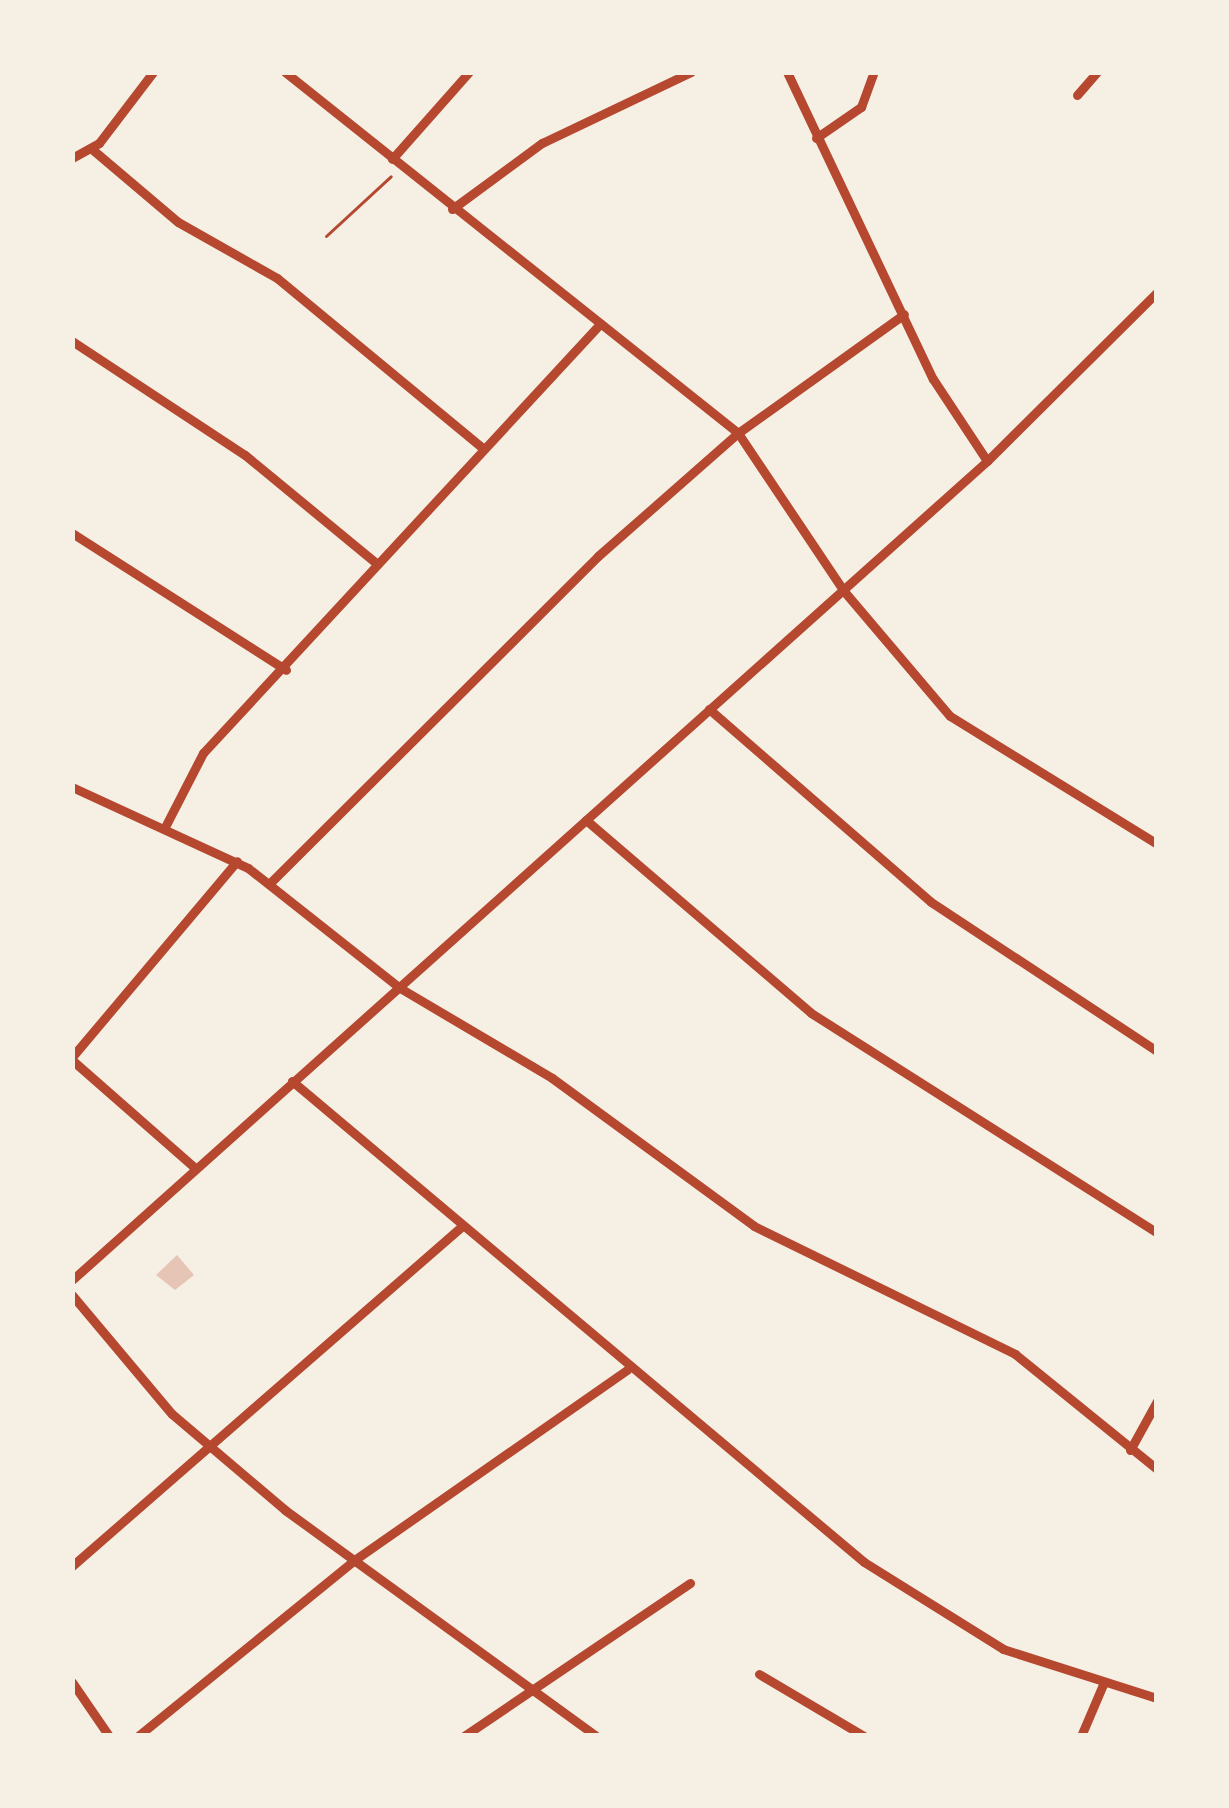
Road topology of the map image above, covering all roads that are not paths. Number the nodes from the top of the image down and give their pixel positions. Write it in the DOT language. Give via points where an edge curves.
graph roads {
  1 [pos="153,72"];
  2 [pos="285,72"];
  3 [pos="469,72"];
  4 [pos="691,72"];
  5 [pos="787,72"];
  6 [pos="874,72"];
  7 [pos="1097,72"];
  8 [pos="1077,95"];
  9 [pos="816,138"];
  10 [pos="93,150"];
  11 [pos="72,158"];
  12 [pos="396,162"];
  13 [pos="452,209"];
  14 [pos="1157,292"];
  15 [pos="904,314"];
  16 [pos="600,324"];
  17 [pos="72,341"];
  18 [pos="738,433"];
  19 [pos="484,449"];
  20 [pos="987,461"];
  21 [pos="72,533"];
  22 [pos="376,564"];
  23 [pos="843,590"];
  24 [pos="286,670"];
  25 [pos="709,709"];
  26 [pos="72,787"];
  27 [pos="586,820"];
  28 [pos="166,825"];
  29 [pos="1157,844"];
  30 [pos="237,861"];
  31 [pos="270,883"];
  32 [pos="400,988"];
  33 [pos="1157,1051"];
  34 [pos="72,1059"];
  35 [pos="292,1081"];
  36 [pos="195,1168"];
  37 [pos="461,1227"];
  38 [pos="1157,1233"];
  39 [pos="72,1280"];
  40 [pos="72,1294"];
  41 [pos="627,1370"];
  42 [pos="1156,1405"];
  43 [pos="211,1448"];
  44 [pos="1130,1450"];
  45 [pos="1157,1468"];
  46 [pos="353,1561"];
  47 [pos="72,1566"];
  48 [pos="690,1583"];
  49 [pos="759,1674"];
  50 [pos="72,1682"];
  51 [pos="1104,1682"];
  52 [pos="534,1694"];
  53 [pos="1157,1698"];
  54 [pos="109,1736"];
  55 [pos="138,1736"];
  56 [pos="464,1736"];
  57 [pos="596,1736"];
  58 [pos="864,1736"];
  59 [pos="1081,1736"];
  1 -- 10 [label="street"];
  2 -- 12 [label="street"];
  3 -- 12 [label="street"];
  4 -- 13 [label="street" via="542,143"];
  5 -- 9 [label="street"];
  6 -- 9 [label="street" via="861,107"];
  7 -- 8 [label="street"];
  9 -- 15 [label="street"];
  10 -- 11 [label="street"];
  10 -- 19 [label="street" via="178,222 277,278"];
  12 -- 13 [label="street"];
  13 -- 16 [label="street"];
  14 -- 20 [label="street"];
  15 -- 18 [label="street"];
  15 -- 20 [label="street"];
  16 -- 18 [label="street"];
  16 -- 19 [label="street"];
  17 -- 22 [label="street" via="244,455"];
  18 -- 23 [label="street"];
  18 -- 31 [label="street" via="330,813"];
  19 -- 22 [label="street"];
  20 -- 23 [label="street"];
  21 -- 24 [label="street"];
  22 -- 24 [label="street"];
  23 -- 25 [label="street"];
  23 -- 29 [label="street" via="980,741"];
  24 -- 28 [label="street" via="191,768"];
  25 -- 27 [label="street"];
  25 -- 33 [label="street" via="931,902"];
  26 -- 28 [label="street"];
  27 -- 32 [label="street"];
  27 -- 38 [label="street" via="811,1013"];
  28 -- 30 [label="street"];
  30 -- 31 [label="street"];
  30 -- 34 [label="street"];
  31 -- 32 [label="street"];
  32 -- 35 [label="street"];
  32 -- 44 [label="street" via="552,1078 754,1226 1015,1354"];
  34 -- 36 [label="street"];
  35 -- 36 [label="street"];
  35 -- 37 [label="street"];
  36 -- 39 [label="street"];
  37 -- 41 [label="street"];
  37 -- 43 [label="street"];
  40 -- 43 [label="street"];
  41 -- 46 [label="street"];
  41 -- 51 [label="street" via="957,1625"];
  42 -- 44 [label="street"];
  43 -- 46 [label="street"];
  43 -- 47 [label="street"];
  44 -- 45 [label="street"];
  46 -- 52 [label="street"];
  46 -- 55 [label="street"];
  48 -- 52 [label="street"];
  49 -- 58 [label="street"];
  50 -- 54 [label="street"];
  51 -- 53 [label="street"];
  51 -- 59 [label="street"];
  52 -- 56 [label="street"];
  52 -- 57 [label="street"];
}
